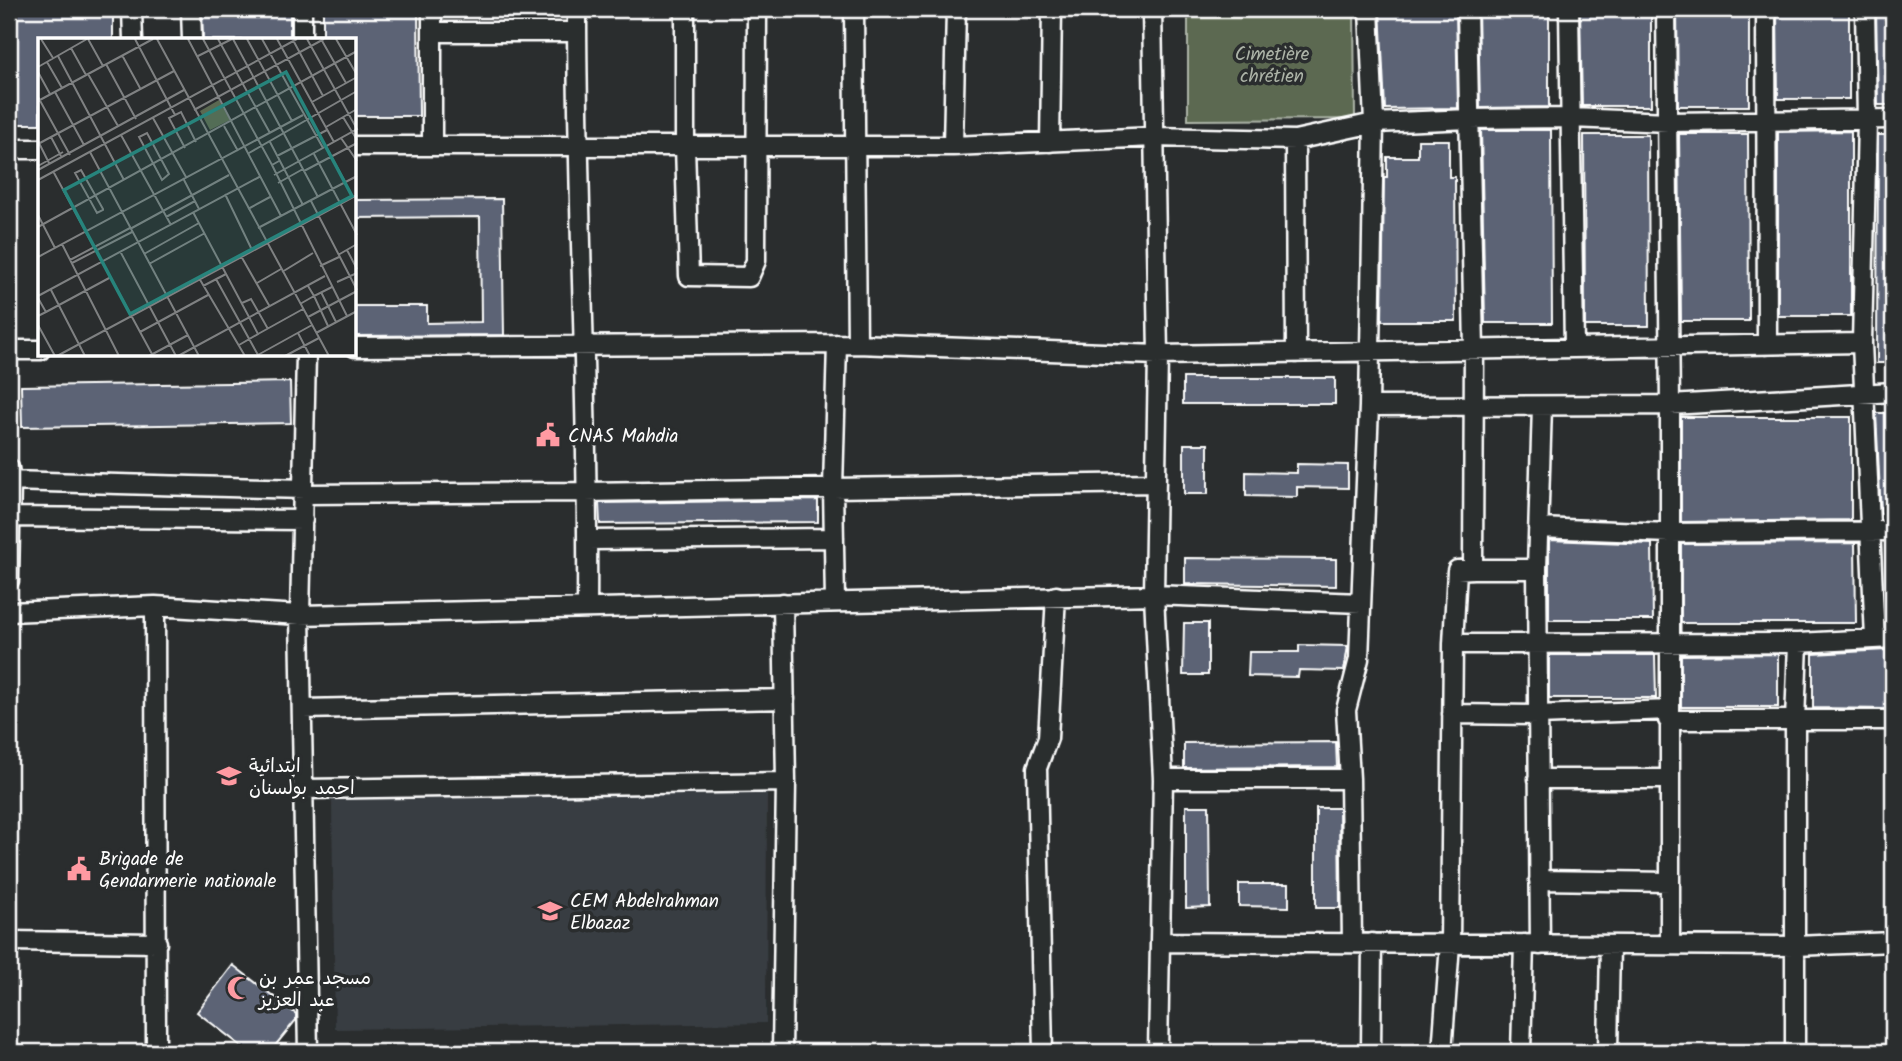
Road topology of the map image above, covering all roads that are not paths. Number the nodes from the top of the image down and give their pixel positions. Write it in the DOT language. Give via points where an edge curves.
graph roads {
  1 [pos="132,9"];
  2 [pos="191,9"];
  3 [pos="302,9"];
  4 [pos="432,9"];
  5 [pos="577,9"];
  6 [pos="685,9"];
  7 [pos="757,9"];
  8 [pos="854,9"];
  9 [pos="956,9"];
  10 [pos="1052,9"];
  11 [pos="1152,9"];
  12 [pos="1369,9"];
  13 [pos="1467,9"];
  14 [pos="1569,9"];
  15 [pos="1666,9"];
  16 [pos="1766,9"];
  17 [pos="1865,9"];
  18 [pos="577,32"];
  19 [pos="432,33"];
  20 [pos="133,38"];
  21 [pos="192,38"];
  22 [pos="302,38"];
  23 [pos="1571,118"];
  24 [pos="1470,119"];
  25 [pos="1893,119"];
  26 [pos="1867,120"];
  27 [pos="1767,121"];
  28 [pos="1668,122"];
  29 [pos="1374,123"];
  30 [pos="1154,137"];
  31 [pos="1295,140"];
  32 [pos="1051,142"];
  33 [pos="357,146"];
  34 [pos="432,146"];
  35 [pos="577,146"];
  36 [pos="685,146"];
  37 [pos="757,146"];
  38 [pos="856,146"];
  39 [pos="953,146"];
  40 [pos="9,149"];
  41 [pos="38,149"];
  42 [pos="1861,343"];
  43 [pos="837,344"];
  44 [pos="858,344"];
  45 [pos="1767,345"];
  46 [pos="583,346"];
  47 [pos="357,347"];
  48 [pos="1669,347"];
  49 [pos="1574,348"];
  50 [pos="38,350"];
  51 [pos="1474,350"];
  52 [pos="9,351"];
  53 [pos="1369,352"];
  54 [pos="1296,353"];
  55 [pos="1158,355"];
  56 [pos="306,357"];
  57 [pos="1893,392"];
  58 [pos="1865,394"];
  59 [pos="1670,405"];
  60 [pos="1369,406"];
  61 [pos="1473,406"];
  62 [pos="1542,406"];
  63 [pos="10,477"];
  64 [pos="1156,483"];
  65 [pos="833,487"];
  66 [pos="304,491"];
  67 [pos="586,492"];
  68 [pos="10,517"];
  69 [pos="303,520"];
  70 [pos="1538,528"];
  71 [pos="1893,530"];
  72 [pos="1870,531"];
  73 [pos="1670,533"];
  74 [pos="834,538"];
  75 [pos="588,540"];
  76 [pos="1473,569"];
  77 [pos="1536,569"];
  78 [pos="9,580"];
  79 [pos="1154,595"];
  80 [pos="1056,596"];
  81 [pos="835,602"];
  82 [pos="783,603"];
  83 [pos="1361,603"];
  84 [pos="155,606"];
  85 [pos="587,608"];
  86 [pos="9,611"];
  87 [pos="300,615"];
  88 [pos="1884,639"];
  89 [pos="1670,642"];
  90 [pos="1537,643"];
  91 [pos="1798,643"];
  92 [pos="1453,644"];
  93 [pos="785,699"];
  94 [pos="303,709"];
  95 [pos="1452,714"];
  96 [pos="1538,715"];
  97 [pos="1669,715"];
  98 [pos="1893,720"];
  99 [pos="1795,721"];
  100 [pos="1163,779"];
  101 [pos="1350,779"];
  102 [pos="1538,779"];
  103 [pos="1670,779"];
  104 [pos="786,782"];
  105 [pos="304,789"];
  106 [pos="1539,880"];
  107 [pos="1670,882"];
  108 [pos="9,942"];
  109 [pos="1160,942"];
  110 [pos="1893,942"];
  111 [pos="157,943"];
  112 [pos="1352,943"];
  113 [pos="1372,943"];
  114 [pos="1450,944"];
  115 [pos="1532,944"];
  116 [pos="1610,945"];
  117 [pos="1670,945"];
  118 [pos="1795,946"];
  119 [pos="156,1052"];
  120 [pos="308,1052"];
  121 [pos="782,1052"];
  122 [pos="1043,1052"];
  123 [pos="1158,1052"];
  124 [pos="1371,1052"];
  125 [pos="1442,1052"];
  126 [pos="1521,1052"];
  127 [pos="1608,1052"];
  128 [pos="1795,1052"];
  1 -- 20 [label="street"];
  2 -- 21 [label="street"];
  3 -- 22 [label="street"];
  4 -- 19 [label="street"];
  5 -- 18 [label="street"];
  6 -- 36 [label="street"];
  7 -- 37 [label="street"];
  8 -- 38 [label="street"];
  9 -- 39 [label="street"];
  10 -- 32 [label="street"];
  11 -- 30 [label="street"];
  12 -- 29 [label="street"];
  13 -- 24 [label="street"];
  14 -- 23 [label="street"];
  15 -- 28 [label="street"];
  16 -- 27 [label="street"];
  17 -- 26 [label="street"];
  18 -- 19 [label="street"];
  18 -- 35 [label="street"];
  19 -- 34 [label="street"];
  23 -- 24 [label="street"];
  23 -- 28 [label="street"];
  23 -- 49 [label="street"];
  24 -- 29 [label="street"];
  24 -- 51 [label="street"];
  25 -- 26 [label="street"];
  26 -- 27 [label="street"];
  26 -- 42 [label="street"];
  27 -- 28 [label="street"];
  27 -- 45 [label="street"];
  28 -- 48 [label="street"];
  29 -- 31 [label="street"];
  29 -- 53 [label="street"];
  30 -- 31 [label="street"];
  30 -- 32 [label="street"];
  30 -- 55 [label="street"];
  31 -- 54 [label="street"];
  32 -- 39 [label="street"];
  33 -- 34 [label="street"];
  34 -- 35 [label="street"];
  35 -- 36 [label="street"];
  35 -- 46 [label="street"];
  36 -- 37 [label="street"];
  36 -- 37 [label="street" via="689,276 749,276 756,261"];
  37 -- 38 [label="street"];
  38 -- 39 [label="street"];
  38 -- 44 [label="street"];
  40 -- 41 [label="street"];
  42 -- 45 [label="street"];
  42 -- 58 [label="street"];
  43 -- 44 [label="street"];
  43 -- 46 [label="street"];
  43 -- 65 [label="street"];
  44 -- 55 [label="street"];
  45 -- 48 [label="street"];
  46 -- 47 [label="street"];
  46 -- 67 [label="street"];
  48 -- 49 [label="street"];
  48 -- 59 [label="street"];
  49 -- 51 [label="street"];
  50 -- 52 [label="street"];
  51 -- 53 [label="street"];
  51 -- 61 [label="street"];
  53 -- 54 [label="street"];
  53 -- 60 [label="street"];
  54 -- 55 [label="street"];
  55 -- 64 [label="street"];
  56 -- 66 [label="street"];
  57 -- 58 [label="street"];
  58 -- 59 [label="street"];
  58 -- 72 [label="street"];
  59 -- 62 [label="street"];
  59 -- 73 [label="street"];
  60 -- 61 [label="street"];
  60 -- 83 [label="street"];
  61 -- 62 [label="street"];
  61 -- 76 [label="street"];
  62 -- 70 [label="street"];
  63 -- 66 [label="street"];
  63 -- 68 [label="street"];
  64 -- 65 [label="street"];
  64 -- 79 [label="street"];
  65 -- 67 [label="street"];
  65 -- 74 [label="street"];
  66 -- 67 [label="street"];
  66 -- 69 [label="street"];
  67 -- 75 [label="street"];
  68 -- 69 [label="street"];
  68 -- 78 [label="street"];
  69 -- 87 [label="street"];
  70 -- 73 [label="street"];
  70 -- 77 [label="street"];
  71 -- 72 [label="street"];
  72 -- 73 [label="street"];
  72 -- 88 [label="street"];
  73 -- 89 [label="street"];
  74 -- 75 [label="street"];
  74 -- 81 [label="street"];
  75 -- 85 [label="street"];
  76 -- 77 [label="street"];
  76 -- 92 [label="street" via="1457,570"];
  77 -- 90 [label="street"];
  79 -- 80 [label="street"];
  79 -- 83 [label="street"];
  79 -- 100 [label="street"];
  80 -- 81 [label="street"];
  80 -- 122 [label="street" via="1048,738 1037,768"];
  81 -- 82 [label="street"];
  82 -- 85 [label="street"];
  82 -- 93 [label="street"];
  83 -- 101 [label="street" via="1359,659 1346,710"];
  84 -- 86 [label="street"];
  84 -- 87 [label="street"];
  84 -- 111 [label="street"];
  85 -- 87 [label="street"];
  87 -- 94 [label="street"];
  88 -- 91 [label="street"];
  89 -- 90 [label="street"];
  89 -- 91 [label="street"];
  89 -- 97 [label="street"];
  90 -- 92 [label="street"];
  90 -- 96 [label="street"];
  91 -- 99 [label="street"];
  92 -- 95 [label="street"];
  93 -- 94 [label="street"];
  93 -- 104 [label="street"];
  94 -- 105 [label="street"];
  95 -- 96 [label="street"];
  95 -- 114 [label="street"];
  96 -- 97 [label="street"];
  96 -- 102 [label="street"];
  97 -- 99 [label="street"];
  97 -- 103 [label="street"];
  98 -- 99 [label="street"];
  99 -- 118 [label="street"];
  100 -- 101 [label="street"];
  100 -- 109 [label="street"];
  101 -- 112 [label="street"];
  102 -- 103 [label="street"];
  102 -- 106 [label="street"];
  103 -- 107 [label="street"];
  104 -- 105 [label="street"];
  104 -- 121 [label="street"];
  105 -- 120 [label="street"];
  106 -- 107 [label="street"];
  106 -- 115 [label="street"];
  107 -- 117 [label="street"];
  108 -- 111 [label="street"];
  109 -- 112 [label="street"];
  109 -- 123 [label="street"];
  110 -- 118 [label="street"];
  111 -- 119 [label="street"];
  112 -- 113 [label="street"];
  113 -- 114 [label="street"];
  113 -- 124 [label="street"];
  114 -- 115 [label="street"];
  114 -- 125 [label="street"];
  115 -- 116 [label="street"];
  115 -- 126 [label="street"];
  116 -- 117 [label="street"];
  116 -- 127 [label="street"];
  117 -- 118 [label="street"];
  118 -- 128 [label="street"];
}
